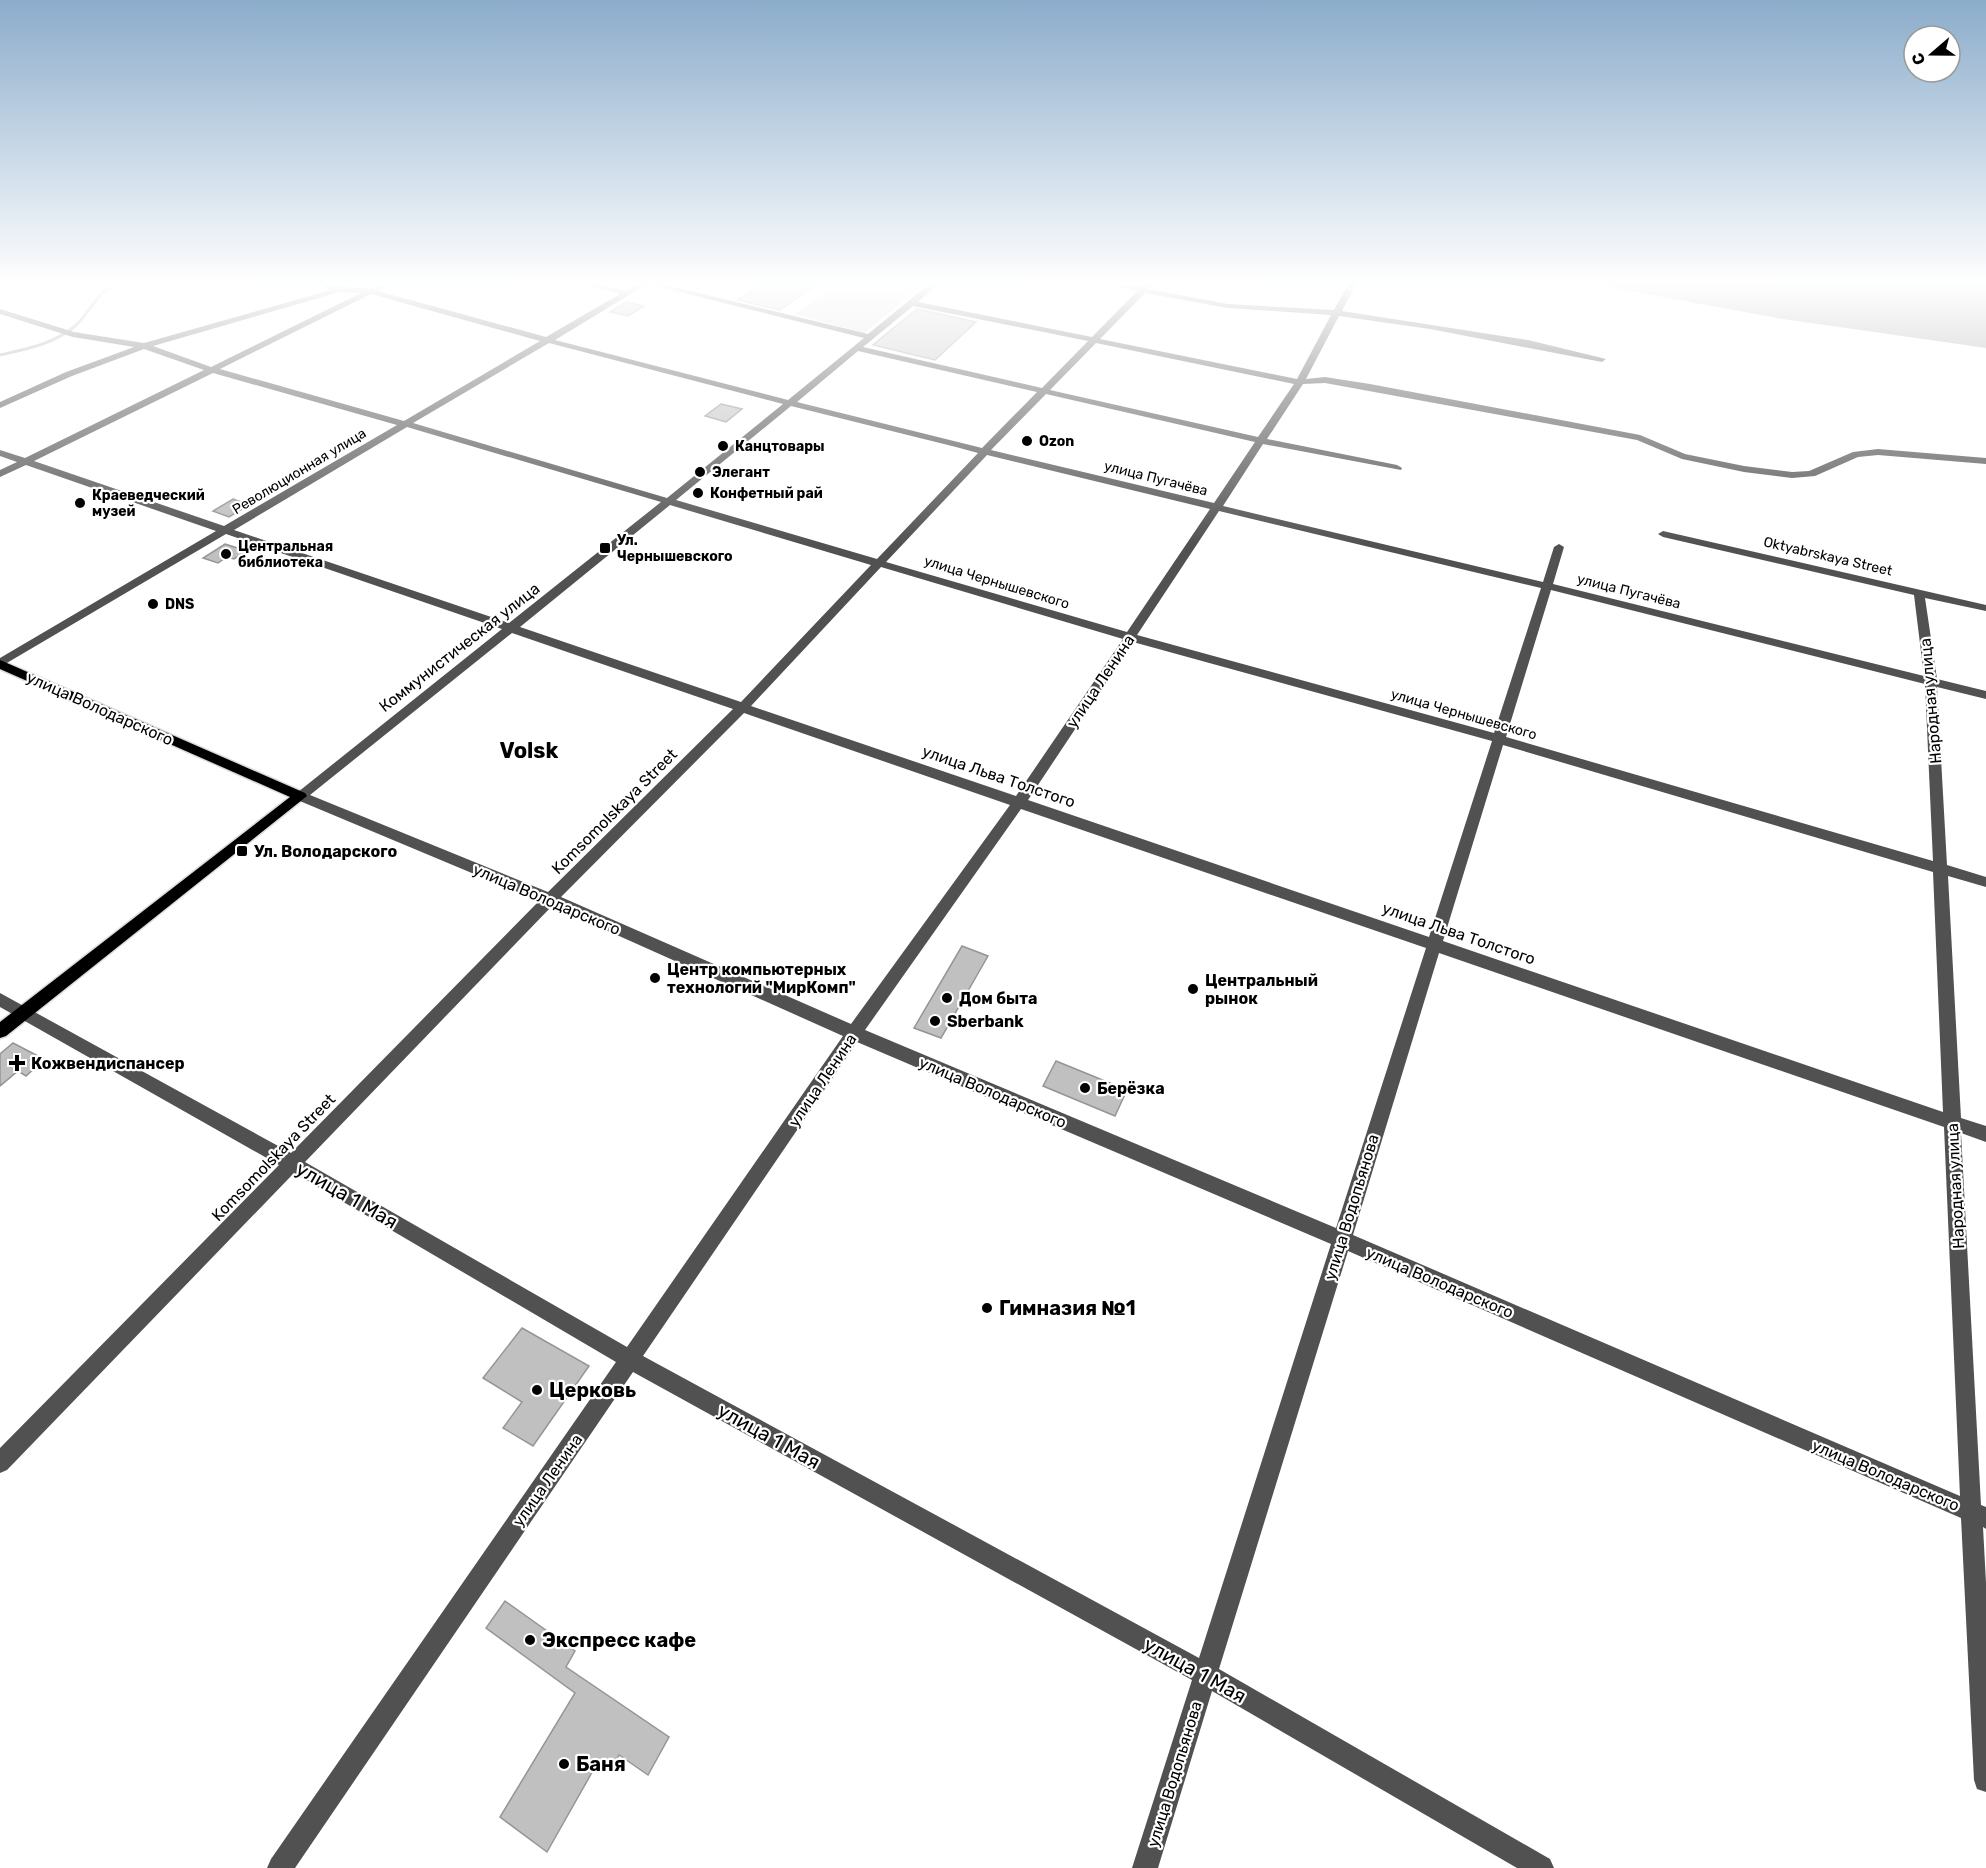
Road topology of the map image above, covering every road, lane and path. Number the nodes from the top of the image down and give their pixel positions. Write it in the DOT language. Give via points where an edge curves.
graph roads {
  1 [pos="77,371"];
  2 [pos="205,371"];
  3 [pos="217,371"];
  4 [pos="493,371"];
  5 [pos="664,371"];
  6 [pos="826,371"];
  7 [pos="958,371"];
  8 [pos="1065,371"];
  9 [pos="1247,371"];
  10 [pos="1305,371"];
  11 [pos="1300,382"];
  12 [pos="1047,391"];
  13 [pos="787,403"];
  14 [pos="0,405"];
  15 [pos="405,424"];
  16 [pos="1261,441"];
  17 [pos="985,451"];
  18 [pos="0,453"];
  19 [pos="1986,461"];
  20 [pos="24,462"];
  21 [pos="1397,468"];
  22 [pos="0,474"];
  23 [pos="670,503"];
  24 [pos="1216,509"];
  25 [pos="226,530"];
  26 [pos="1663,534"];
  27 [pos="1559,548"];
  28 [pos="880,563"];
  29 [pos="1548,586"];
  30 [pos="1918,592"];
  31 [pos="1986,608"];
  32 [pos="510,629"];
  33 [pos="1130,638"];
  34 [pos="0,664"];
  35 [pos="1931,682"];
  36 [pos="1986,695"];
  37 [pos="743,707"];
  38 [pos="1499,739"];
  39 [pos="300,796"];
  40 [pos="1018,802"];
  41 [pos="1941,869"];
  42 [pos="1986,882"];
  43 [pos="550,899"];
  44 [pos="1434,944"];
  45 [pos="0,999"];
  46 [pos="24,1012"];
  47 [pos="0,1031"];
  48 [pos="854,1033"];
  49 [pos="1952,1122"];
  50 [pos="1986,1134"];
  51 [pos="292,1163"];
  52 [pos="1341,1239"];
  53 [pos="631,1360"];
  54 [pos="0,1463"];
  55 [pos="1978,1515"];
  56 [pos="1205,1674"];
  57 [pos="1986,1780"];
  58 [pos="280,1868"];
  59 [pos="1145,1868"];
  60 [pos="1541,1868"];
  1 -- 14 [label="street"];
  2 -- 20 [label="street"];
  3 -- 15 [label="street, улица Чернышевского"];
  4 -- 15 [label="street, Революционная улица"];
  5 -- 13 [label="street, улица Пугачёва"];
  6 -- 13 [label="street, Коммунистическая улица"];
  7 -- 12 [label="street"];
  8 -- 12 [label="street, Komsomolskaya Street"];
  9 -- 11 [label="street"];
  10 -- 11 [label="street, улица Ленина"];
  11 -- 16 [label="street, улица Ленина"];
  11 -- 19 [label="street" via="1325,380 1370,387 1640,438 1682,456 1744,469 1810,474 1856,454 1878,452"];
  12 -- 16 [label="street"];
  12 -- 17 [label="street, Komsomolskaya Street"];
  13 -- 17 [label="street, улица Пугачёва"];
  13 -- 23 [label="street, Коммунистическая улица"];
  15 -- 23 [label="street, улица Чернышевского"];
  15 -- 25 [label="street, Революционная улица"];
  16 -- 21 [label="street"];
  16 -- 24 [label="street, улица Ленина"];
  17 -- 24 [label="street, улица Пугачёва"];
  17 -- 28 [label="street, Komsomolskaya Street"];
  18 -- 20 [label="street, улица Льва Толстого"];
  20 -- 22 [label="street"];
  20 -- 25 [label="street, улица Льва Толстого"];
  23 -- 28 [label="street, улица Чернышевского"];
  23 -- 32 [label="street, Коммунистическая улица"];
  24 -- 29 [label="street, улица Пугачёва"];
  24 -- 33 [label="street, улица Ленина"];
  25 -- 32 [label="street, улица Льва Толстого"];
  25 -- 34 [label="street, Революционная улица"];
  26 -- 30 [label="street, Oktyabrskaya Street"];
  27 -- 29 [label="street, улица Водопьянова"];
  28 -- 33 [label="street, улица Чернышевского"];
  28 -- 37 [label="street, Komsomolskaya Street"];
  29 -- 35 [label="street, улица Пугачёва"];
  29 -- 38 [label="street, улица Водопьянова"];
  30 -- 31 [label="street, Oktyabrskaya Street"];
  30 -- 35 [label="street, Народная улица"];
  32 -- 37 [label="street, улица Льва Толстого"];
  32 -- 39 [label="street, Коммунистическая улица"];
  33 -- 38 [label="street, улица Чернышевского"];
  33 -- 40 [label="street, улица Ленина"];
  34 -- 39 [label="main road, улица Володарского"];
  35 -- 36 [label="street, улица Пугачёва"];
  35 -- 41 [label="street, Народная улица"];
  37 -- 40 [label="street, улица Льва Толстого"];
  37 -- 43 [label="street, Komsomolskaya Street"];
  38 -- 41 [label="street, улица Чернышевского"];
  38 -- 44 [label="street, улица Водопьянова"];
  39 -- 43 [label="street, улица Володарского"];
  39 -- 46 [label="main road, Коммунистическая улица"];
  40 -- 44 [label="street, улица Льва Толстого"];
  40 -- 48 [label="street, улица Ленина"];
  41 -- 42 [label="street, улица Чернышевского"];
  41 -- 49 [label="street, Народная улица"];
  43 -- 48 [label="street, улица Володарского"];
  43 -- 51 [label="street, Komsomolskaya Street"];
  44 -- 49 [label="street, улица Льва Толстого"];
  44 -- 52 [label="street, улица Водопьянова"];
  45 -- 46 [label="street, улица 1 Мая"];
  46 -- 47 [label="main road, Коммунистическая улица"];
  46 -- 51 [label="street, улица 1 Мая"];
  48 -- 52 [label="street, улица Володарского"];
  48 -- 53 [label="street, улица Ленина"];
  49 -- 50 [label="street, улица Льва Толстого"];
  49 -- 55 [label="street, Народная улица"];
  51 -- 53 [label="street, улица 1 Мая"];
  51 -- 54 [label="street, Komsomolskaya Street"];
  52 -- 55 [label="street, улица Володарского"];
  52 -- 56 [label="street, улица Водопьянова"];
  53 -- 56 [label="street, улица 1 Мая"];
  53 -- 58 [label="street, улица Ленина"];
  55 -- 57 [label="street, Народная улица"];
  56 -- 59 [label="street, улица Водопьянова"];
  56 -- 60 [label="street, улица 1 Мая"];
}
